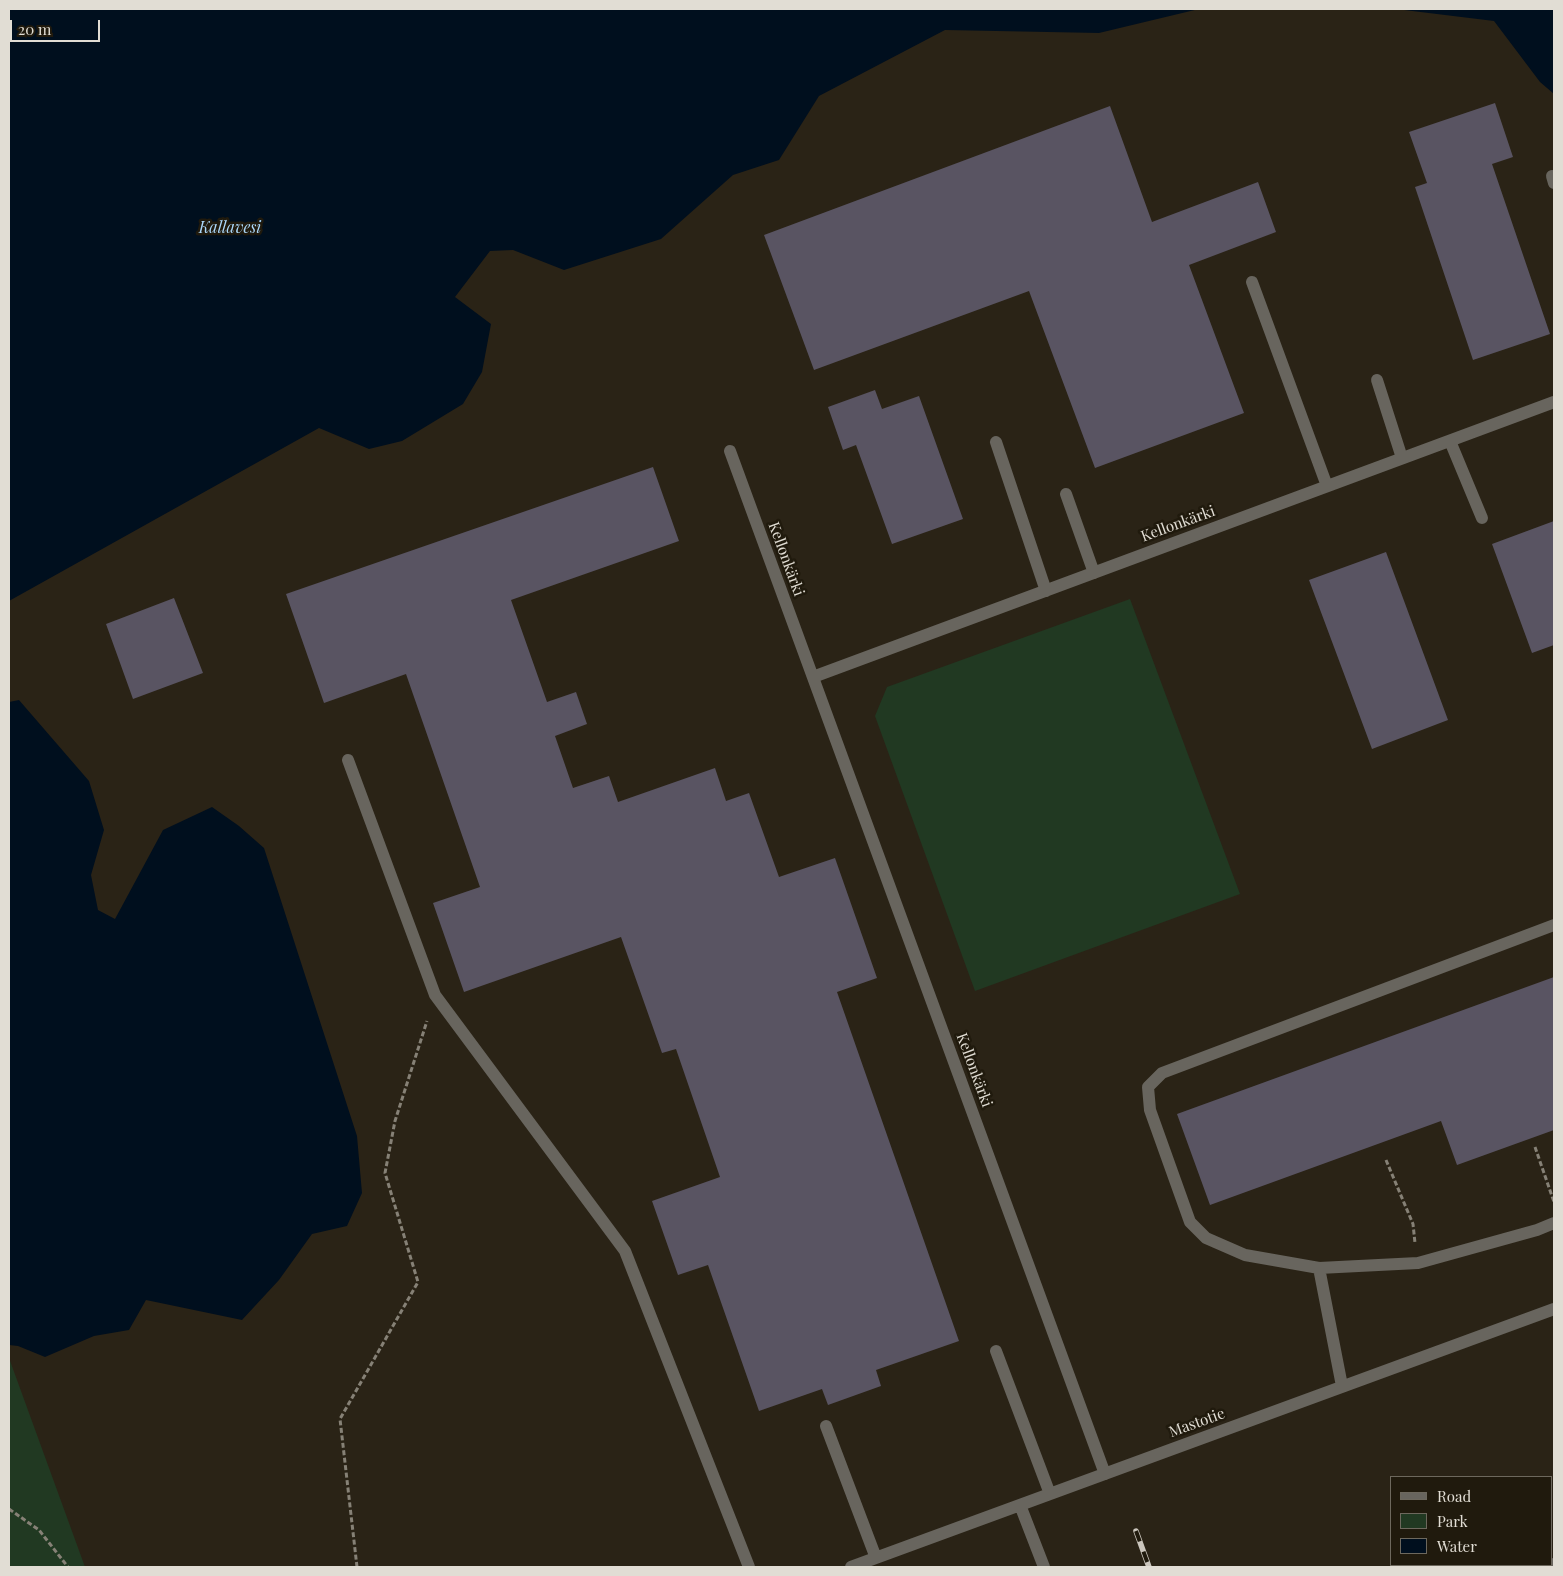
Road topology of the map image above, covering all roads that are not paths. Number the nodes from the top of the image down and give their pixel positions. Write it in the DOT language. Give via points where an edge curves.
graph roads {
  1 [pos="1252,282"];
  2 [pos="1377,380"];
  3 [pos="1554,402"];
  4 [pos="1450,440"];
  5 [pos="996,442"];
  6 [pos="730,451"];
  7 [pos="1402,458"];
  8 [pos="1327,486"];
  9 [pos="1066,494"];
  10 [pos="1482,518"];
  11 [pos="1094,573"];
  12 [pos="1046,591"];
  13 [pos="813,677"];
  14 [pos="348,760"];
  15 [pos="1554,924"];
  16 [pos="1554,1223"];
  17 [pos="1319,1268"];
  18 [pos="1554,1308"];
  19 [pos="996,1351"];
  20 [pos="1342,1386"];
  21 [pos="826,1426"];
  22 [pos="1105,1474"];
  23 [pos="1050,1494"];
  24 [pos="1020,1505"];
  25 [pos="876,1558"];
  26 [pos="749,1567"];
  27 [pos="851,1567"];
  28 [pos="1044,1567"];
  1 -- 8 [label="street"];
  2 -- 7 [label="street"];
  3 -- 4 [label="street, Kellonkärki"];
  4 -- 7 [label="street, Kellonkärki"];
  4 -- 10 [label="street"];
  5 -- 12 [label="street"];
  6 -- 13 [label="street, Kellonkärki"];
  7 -- 8 [label="street, Kellonkärki"];
  8 -- 11 [label="street, Kellonkärki"];
  9 -- 11 [label="street"];
  11 -- 12 [label="street, Kellonkärki"];
  12 -- 13 [label="street, Kellonkärki"];
  13 -- 22 [label="street, Kellonkärki"];
  14 -- 26 [label="street" via="435,995 625,1251"];
  15 -- 17 [label="street" via="1162,1073 1148,1087 1150,1110 1190,1222 1206,1238 1245,1255"];
  16 -- 17 [label="street" via="1418,1263"];
  17 -- 20 [label="street"];
  18 -- 20 [label="street, Mastotie"];
  19 -- 23 [label="street"];
  20 -- 22 [label="street, Mastotie"];
  21 -- 25 [label="street"];
  22 -- 23 [label="street, Mastotie"];
  23 -- 24 [label="street, Mastotie"];
  24 -- 25 [label="street, Mastotie"];
  24 -- 28 [label="street"];
  25 -- 27 [label="street, Mastotie"];
}
